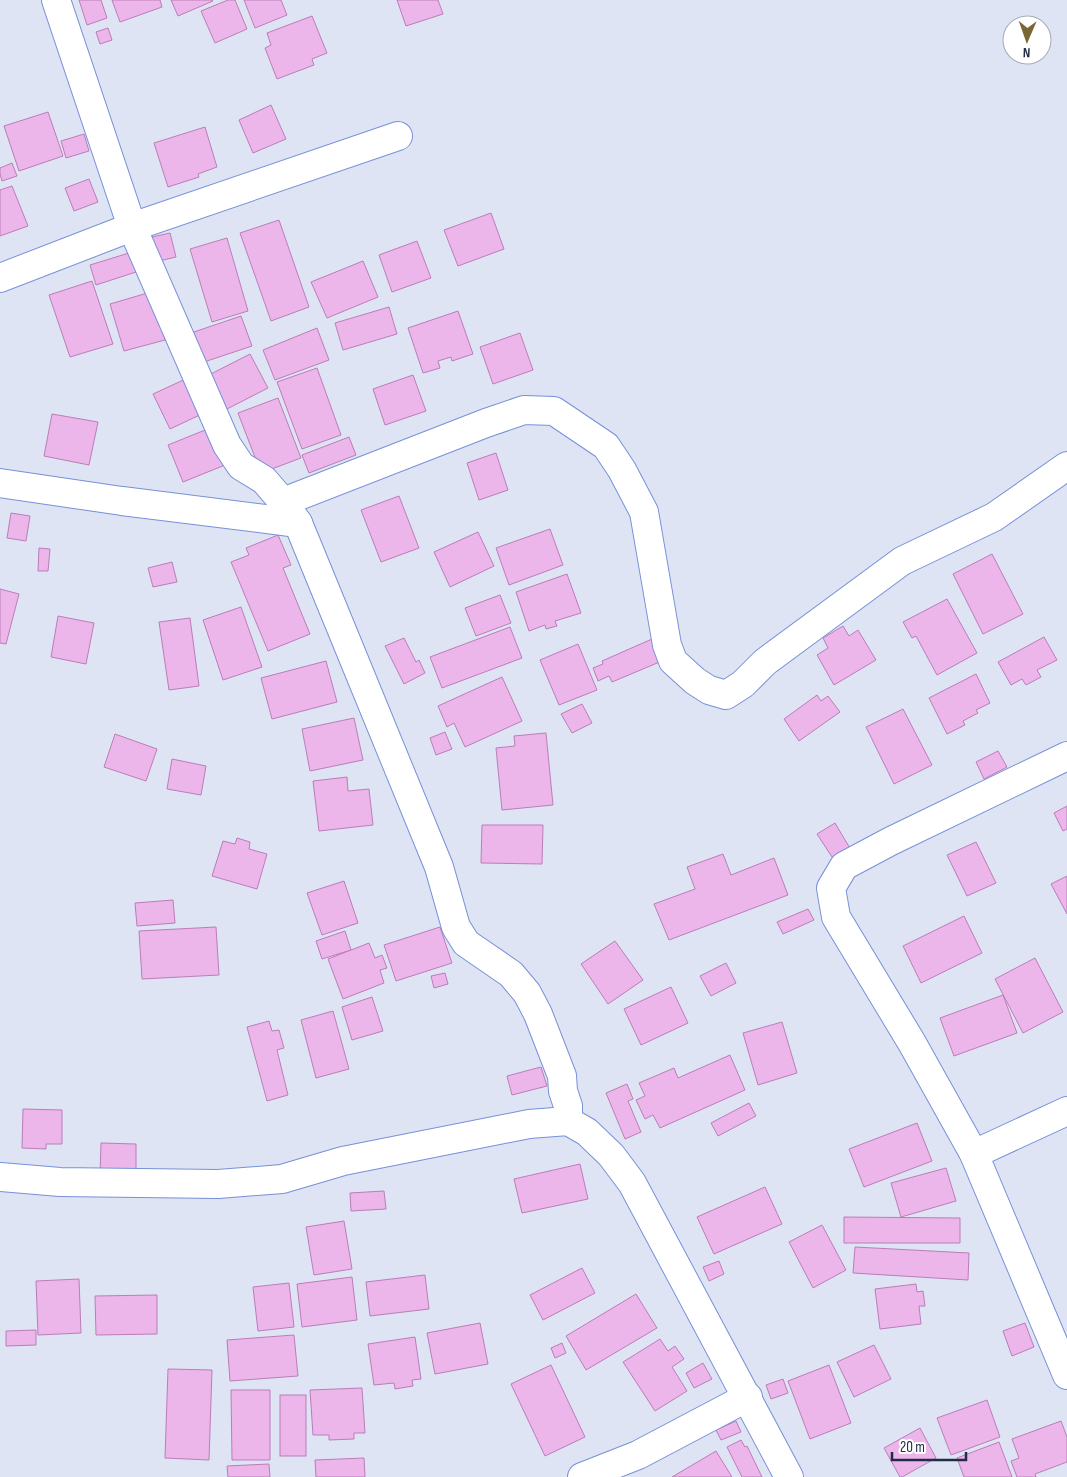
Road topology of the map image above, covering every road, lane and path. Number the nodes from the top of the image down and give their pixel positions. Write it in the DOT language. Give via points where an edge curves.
graph roads {
  1 [pos="56,0"];
  2 [pos="398,136"];
  3 [pos="132,227"];
  4 [pos="0,278"];
  5 [pos="1067,466"];
  6 [pos="0,483"];
  7 [pos="291,512"];
  8 [pos="1067,756"];
  9 [pos="1067,1111"];
  10 [pos="568,1121"];
  11 [pos="974,1154"];
  12 [pos="0,1177"];
  13 [pos="1067,1375"];
  14 [pos="748,1397"];
  15 [pos="582,1477"];
  16 [pos="790,1477"];
  1 -- 3 [label="street"];
  2 -- 3 [label="street"];
  3 -- 4 [label="street"];
  3 -- 7 [label="street" via="227,445 241,466 264,480"];
  5 -- 7 [label="street" via="994,517 902,561 765,662 743,684 726,695 709,690 673,661 667,645 644,512 606,446 554,411 524,410 476,427"];
  6 -- 7 [label="street" via="122,501"];
  7 -- 10 [label="street" via="439,867 456,927 466,943 511,974 527,993 562,1076"];
  8 -- 11 [label="street" via="844,866 832,888 836,916"];
  9 -- 11 [label="street"];
  10 -- 12 [label="street" via="529,1124 343,1161 282,1180 218,1184 60,1182"];
  10 -- 14 [label="street" via="587,1132 611,1155 632,1184"];
  11 -- 13 [label="street"];
  14 -- 15 [label="street" via="638,1455"];
  14 -- 16 [label="street"];
}
